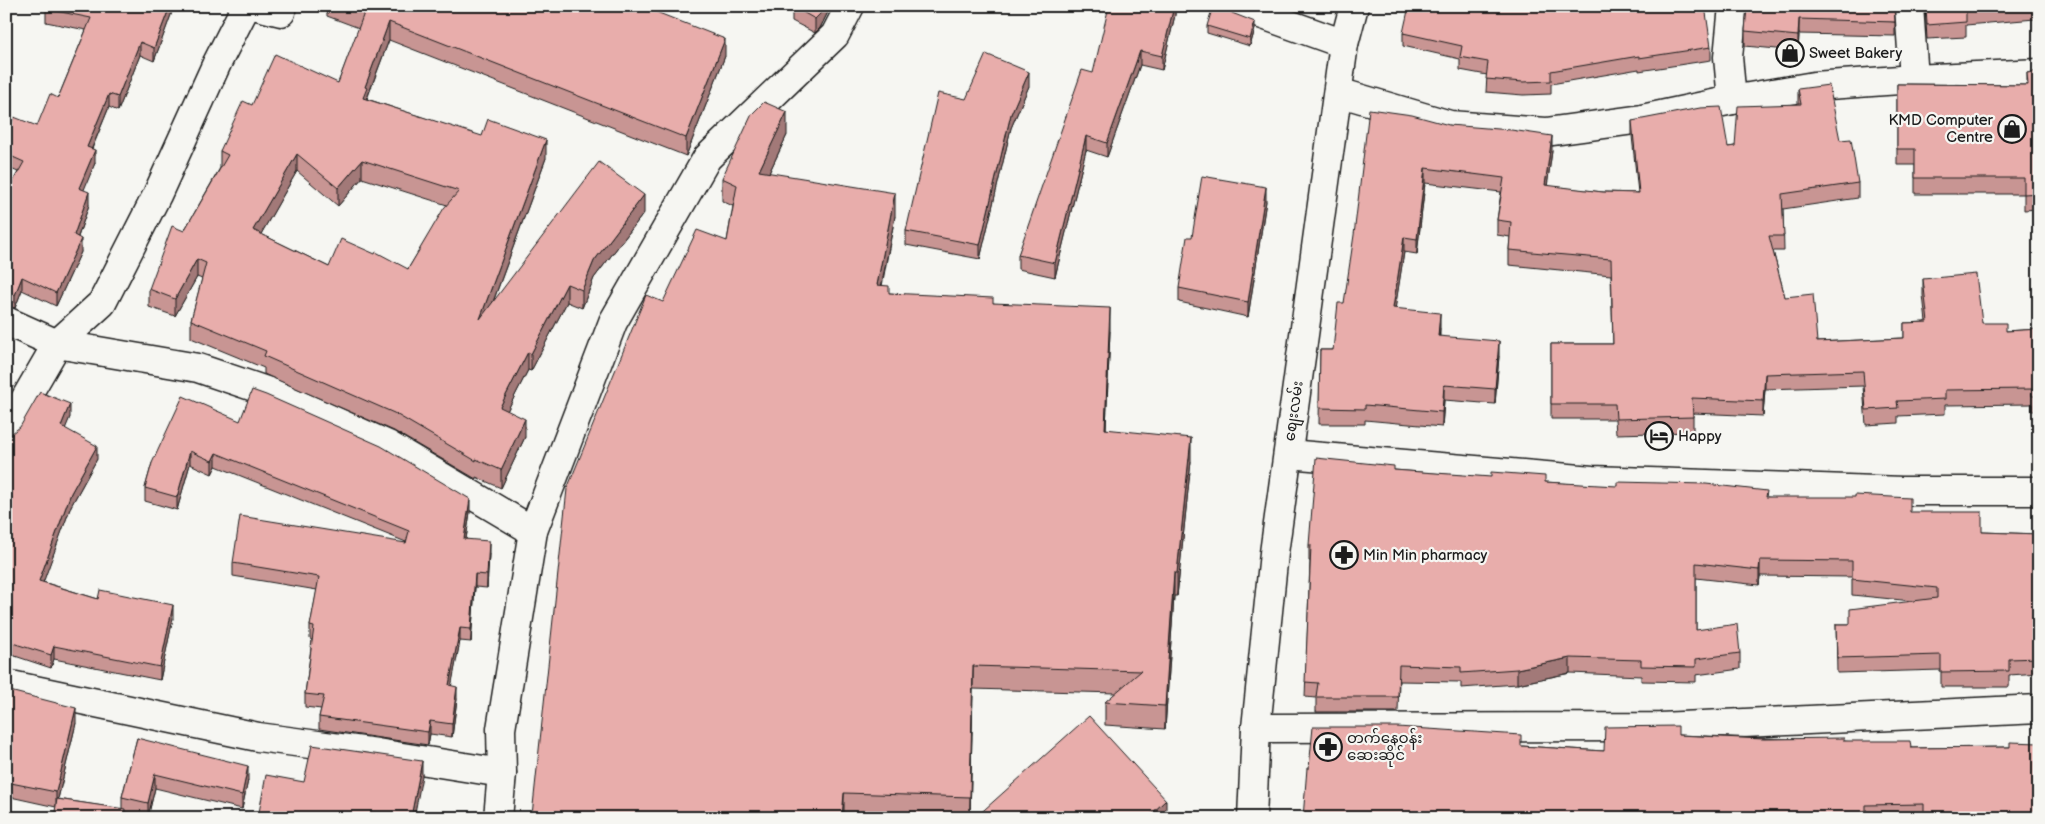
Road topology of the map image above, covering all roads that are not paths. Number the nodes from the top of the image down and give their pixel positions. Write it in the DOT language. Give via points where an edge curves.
graph roads {
  1 [pos="246,6"];
  2 [pos="850,6"];
  3 [pos="1238,6"];
  4 [pos="1354,6"];
  5 [pos="1733,6"];
  6 [pos="1909,6"];
  7 [pos="1344,44"];
  8 [pos="2039,73"];
  9 [pos="1914,79"];
  10 [pos="1338,92"];
  11 [pos="1732,100"];
  12 [pos="6,321"];
  13 [pos="57,344"];
  14 [pos="6,432"];
  15 [pos="1288,454"];
  16 [pos="2039,491"];
  17 [pos="533,531"];
  18 [pos="6,684"];
  19 [pos="2039,709"];
  20 [pos="1256,728"];
  21 [pos="502,773"];
  22 [pos="498,818"];
  23 [pos="1252,818"];
  1 -- 13 [label="street" via="102,303"];
  2 -- 17 [label="street" via="835,35 707,158 613,322"];
  3 -- 7 [label="street"];
  4 -- 7 [label="street, စျေးလမ်း"];
  5 -- 11 [label="street" via="1728,57"];
  6 -- 9 [label="street"];
  7 -- 10 [label="street, စျေးလမ်း"];
  8 -- 9 [label="street"];
  9 -- 11 [label="street" via="1814,86"];
  10 -- 11 [label="street" via="1450,126 1546,132 1642,119"];
  10 -- 15 [label="street, စျေးလမ်း"];
  12 -- 13 [label="street"];
  13 -- 14 [label="street"];
  13 -- 17 [label="street" via="198,368 272,393 388,446"];
  15 -- 16 [label="street" via="1592,480 1903,491"];
  15 -- 20 [label="street, စျေးလမ်း" via="1274,552"];
  17 -- 21 [label="street" via="501,729"];
  18 -- 21 [label="street" via="258,737"];
  19 -- 20 [label="street" via="1660,727"];
  20 -- 23 [label="street, စျေးလမ်း"];
  21 -- 22 [label="street"];
}
